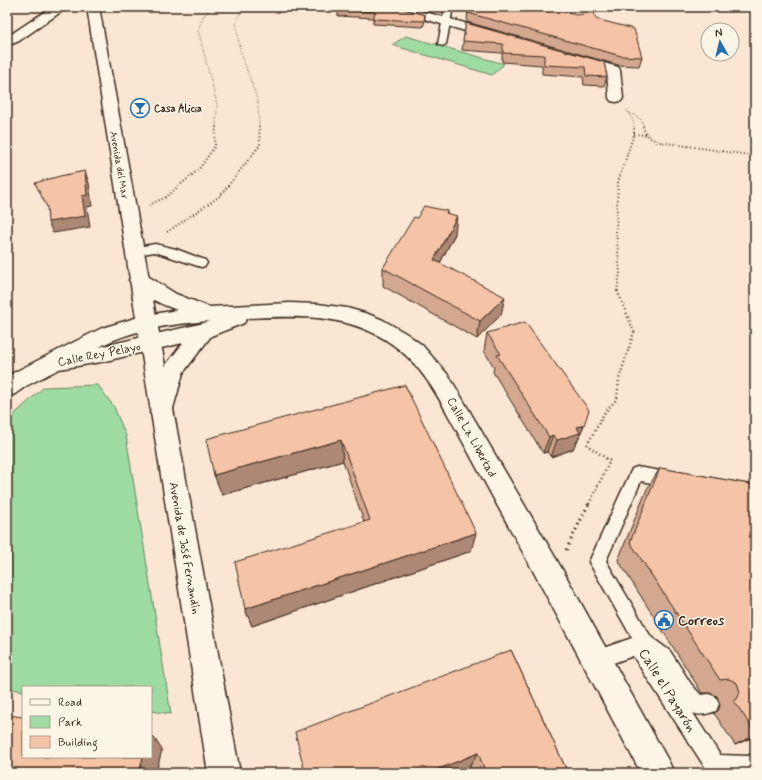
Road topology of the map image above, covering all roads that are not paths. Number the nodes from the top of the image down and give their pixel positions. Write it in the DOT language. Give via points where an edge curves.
graph roads {
  1 [pos="62,7"];
  2 [pos="93,7"];
  3 [pos="394,7"];
  4 [pos="449,7"];
  5 [pos="446,22"];
  6 [pos="506,39"];
  7 [pos="7,42"];
  8 [pos="442,44"];
  9 [pos="563,55"];
  10 [pos="616,98"];
  11 [pos="134,249"];
  12 [pos="201,263"];
  13 [pos="139,280"];
  14 [pos="147,322"];
  15 [pos="206,322"];
  16 [pos="150,344"];
  17 [pos="55,362"];
  18 [pos="7,388"];
  19 [pos="161,412"];
  20 [pos="692,483"];
  21 [pos="641,644"];
  22 [pos="596,660"];
  23 [pos="708,704"];
  24 [pos="755,763"];
  25 [pos="224,773"];
  26 [pos="658,773"];
  1 -- 7 [label="street" via="36,21 21,35"];
  2 -- 11 [label="street, Avenida del Mar"];
  3 -- 5 [label="street"];
  4 -- 5 [label="lane"];
  5 -- 6 [label="street"];
  5 -- 8 [label="lane"];
  9 -- 10 [label="street" via="613,70"];
  11 -- 12 [label="lane" via="155,248"];
  11 -- 13 [label="street, Avenida del Mar"];
  13 -- 14 [label="street, Avenida del Mar"];
  13 -- 15 [label="street"];
  14 -- 15 [label="street" via="179,316"];
  14 -- 16 [label="street, Avenida de José Fernandín"];
  14 -- 17 [label="street" via="109,333"];
  15 -- 16 [label="street, Calle Rey Pelayo"];
  15 -- 19 [label="street" via="173,370"];
  15 -- 22 [label="street, Calle La Libertad" via="253,311 308,309 337,312 362,320 399,338 420,355 441,382"];
  16 -- 17 [label="street, Calle Rey Pelayo"];
  16 -- 19 [label="street, Avenida de José Fernandín"];
  17 -- 18 [label="street, Calle Rey Pelayo"];
  19 -- 25 [label="street, Avenida de José Fernandín"];
  20 -- 21 [label="lane, Calle el Payarón" via="637,474 597,562"];
  21 -- 22 [label="lane"];
  21 -- 23 [label="lane" via="663,658 684,691 697,704"];
  21 -- 24 [label="lane, Calle el Payarón" via="714,765 749,766"];
  22 -- 26 [label="street, Calle La Libertad"];
}
